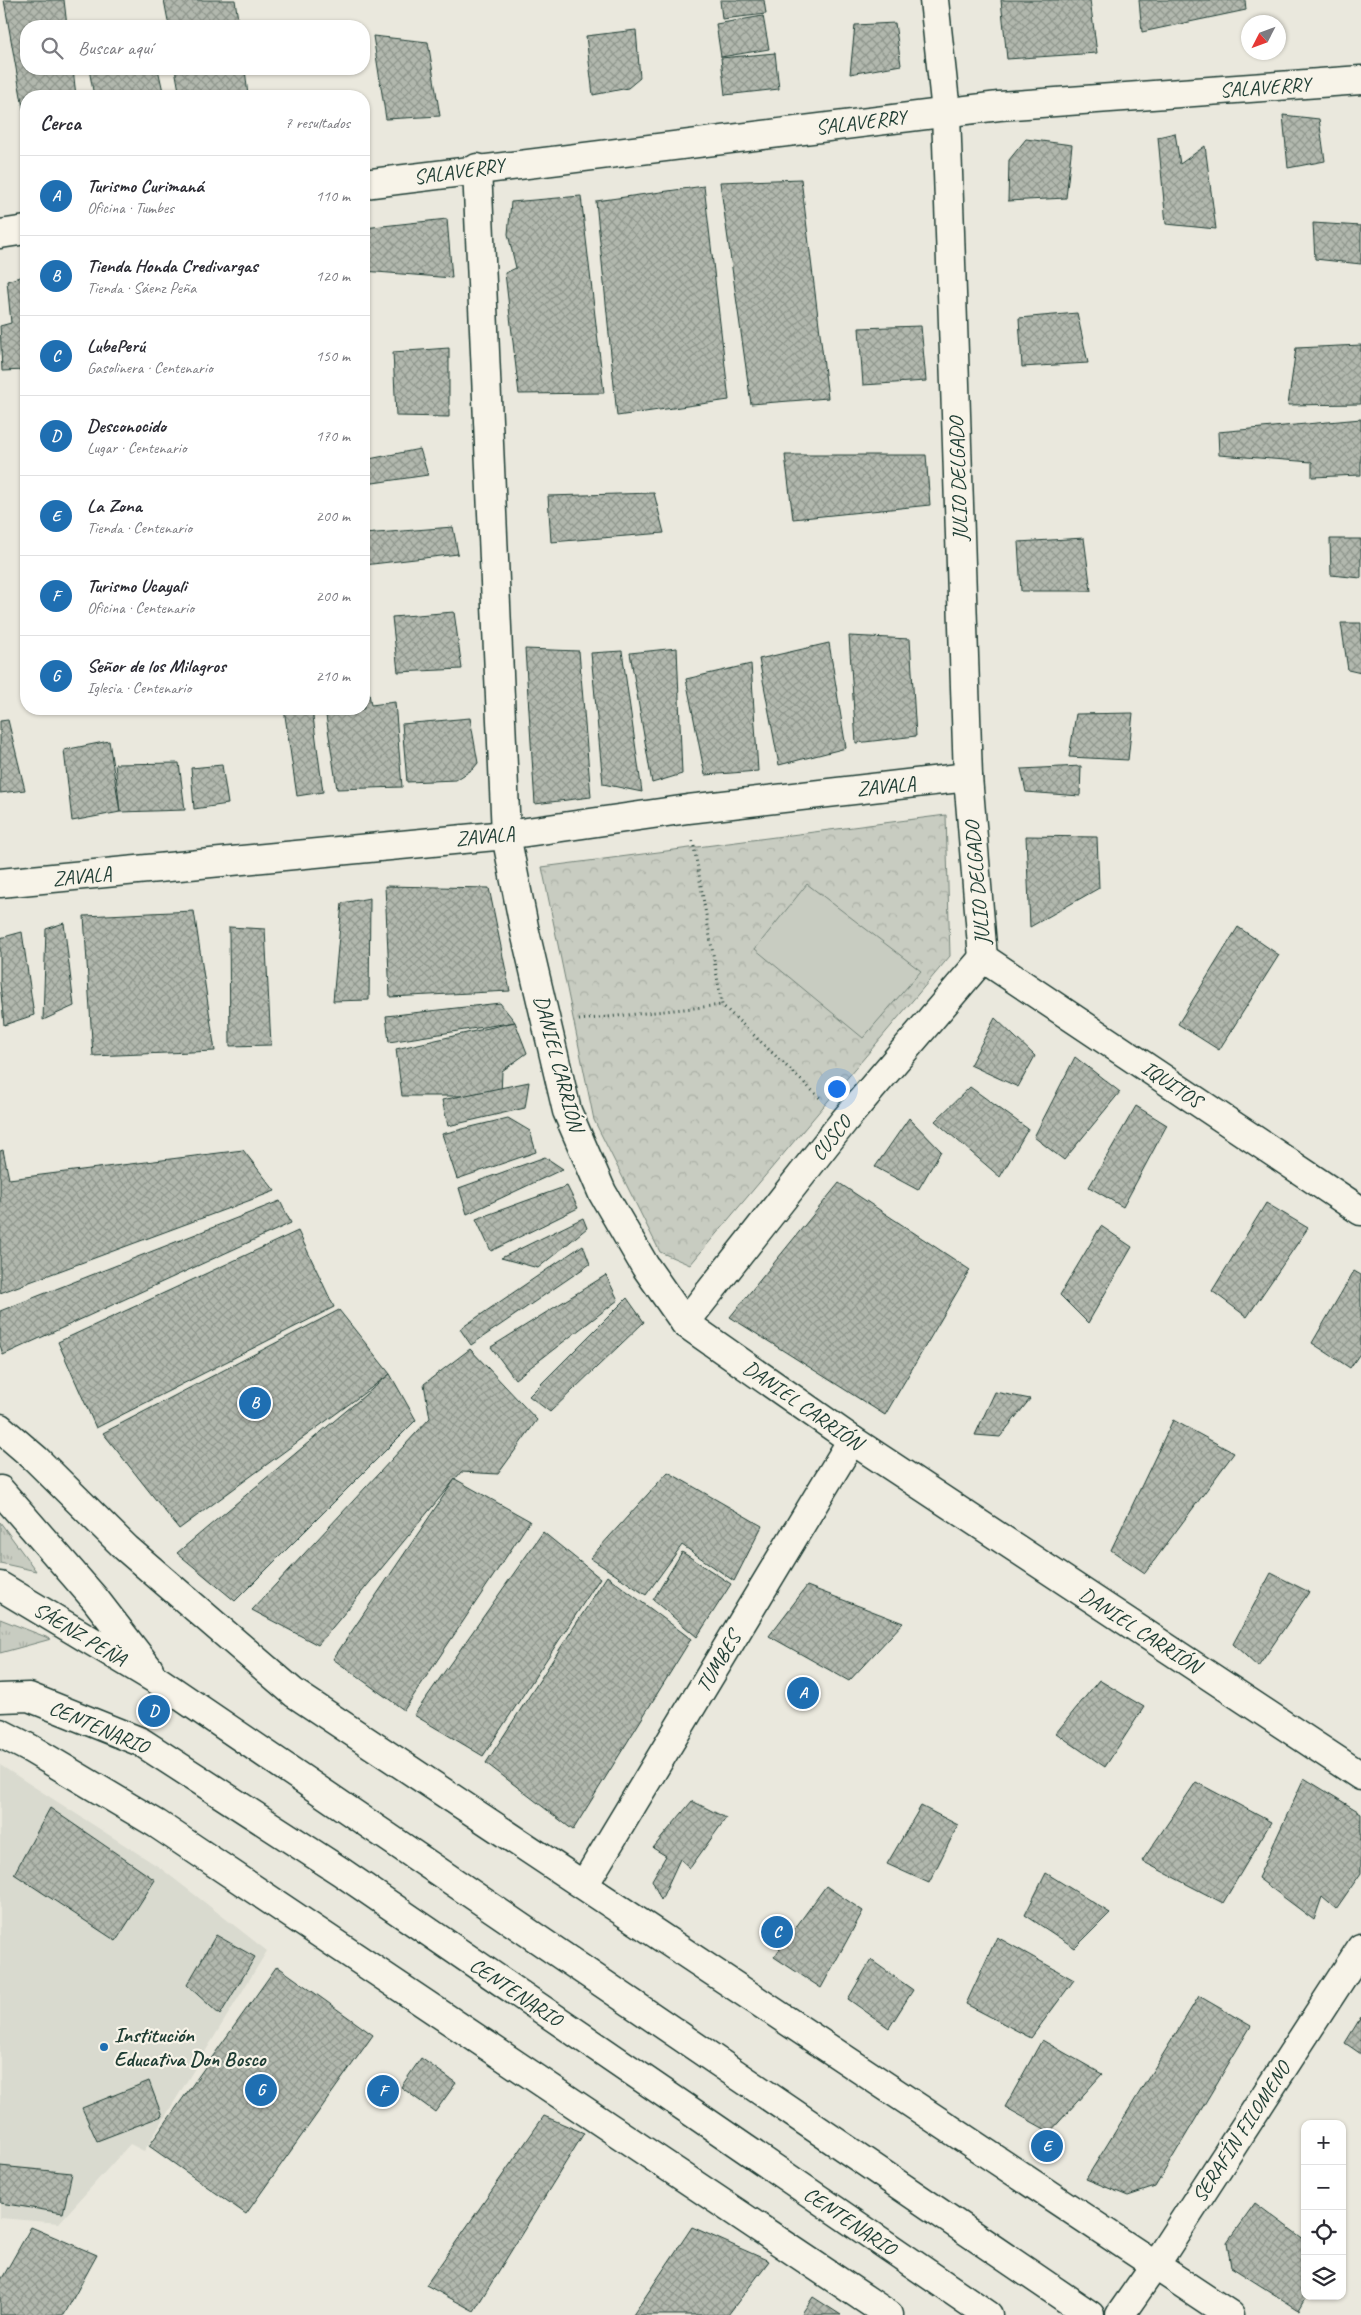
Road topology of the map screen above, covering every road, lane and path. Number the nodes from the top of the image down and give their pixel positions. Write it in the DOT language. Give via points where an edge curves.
graph roads {
  1 [pos="934,0"];
  2 [pos="1361,80"];
  3 [pos="946,112"];
  4 [pos="477,168"];
  5 [pos="370,183"];
  6 [pos="20,231"];
  7 [pos="0,234"];
  8 [pos="968,778"];
  9 [pos="688,809"];
  10 [pos="506,835"];
  11 [pos="0,884"];
  12 [pos="982,958"];
  13 [pos="722,1005"];
  14 [pos="546,1024"];
  15 [pos="844,1121"];
  16 [pos="1361,1211"];
  17 [pos="685,1323"];
  18 [pos="0,1428"];
  19 [pos="852,1440"];
  20 [pos="0,1490"];
  21 [pos="0,1586"];
  22 [pos="160,1682"];
  23 [pos="0,1698"];
  24 [pos="0,1733"];
  25 [pos="1361,1776"];
  26 [pos="584,1885"];
  27 [pos="1361,1948"];
  28 [pos="1155,2265"];
  29 [pos="889,2315"];
  30 [pos="988,2315"];
  31 [pos="1090,2315"];
  32 [pos="1120,2315"];
  33 [pos="1230,2315"];
  1 -- 3 [label="main road, JULIO DELGADO"];
  2 -- 3 [label="main road, SALAVERRY"];
  3 -- 4 [label="main road, SALAVERRY"];
  3 -- 8 [label="main road, JULIO DELGADO"];
  4 -- 5 [label="main road, SALAVERRY"];
  4 -- 10 [label="main road, DANIEL CARRIÓN"];
  6 -- 7 [label="main road"];
  8 -- 9 [label="main road, ZAVALA"];
  8 -- 12 [label="main road, JULIO DELGADO"];
  9 -- 10 [label="main road, ZAVALA"];
  9 -- 13 [label="path"];
  10 -- 11 [label="main road, ZAVALA"];
  10 -- 14 [label="main road, DANIEL CARRIÓN"];
  12 -- 15 [label="main road, CUSCO"];
  12 -- 16 [label="main road, IQUITOS"];
  13 -- 14 [label="path"];
  13 -- 15 [label="path"];
  14 -- 17 [label="main road, DANIEL CARRIÓN" via="567,1111 602,1192 645,1266"];
  15 -- 17 [label="main road, CUSCO"];
  17 -- 19 [label="main road, DANIEL CARRIÓN"];
  18 -- 26 [label="main road" via="126,1548 294,1693"];
  19 -- 25 [label="main road, DANIEL CARRIÓN"];
  19 -- 26 [label="main road, TUMBES"];
  20 -- 22 [label="main road" via="95,1600"];
  21 -- 22 [label="main road, SÁENZ PEÑA"];
  22 -- 31 [label="main road"];
  23 -- 30 [label="main road, CENTENARIO" via="29,1697 149,1747 340,1871"];
  24 -- 29 [label="main road" via="157,1824"];
  26 -- 28 [label="main road"];
  27 -- 28 [label="main road, SERAFÍN FILOMENO"];
  28 -- 32 [label="main road, SERAFÍN FILOMENO"];
  28 -- 33 [label="main road"];
}
